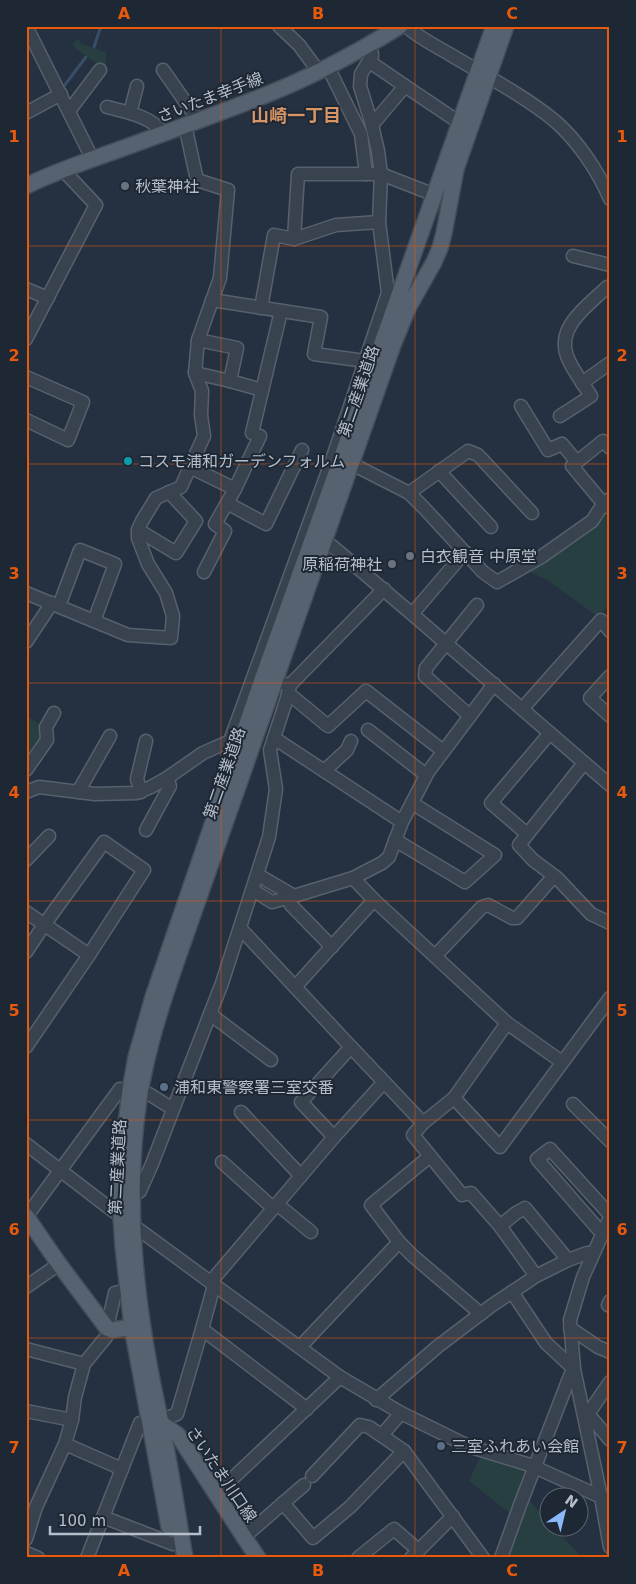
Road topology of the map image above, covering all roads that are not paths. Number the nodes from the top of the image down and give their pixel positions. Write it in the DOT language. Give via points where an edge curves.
graph roads {
  1 [pos="26,26"];
  2 [pos="279,26"];
  3 [pos="400,26"];
  4 [pos="406,26"];
  5 [pos="494,26"];
  6 [pos="506,26"];
  7 [pos="368,54"];
  8 [pos="323,69"];
  9 [pos="100,70"];
  10 [pos="163,70"];
  11 [pos="483,74"];
  12 [pos="137,86"];
  13 [pos="405,86"];
  14 [pos="61,94"];
  15 [pos="107,107"];
  16 [pos="69,111"];
  17 [pos="26,113"];
  18 [pos="130,113"];
  19 [pos="191,123"];
  20 [pos="460,123"];
  21 [pos="372,125"];
  22 [pos="163,133"];
  23 [pos="92,158"];
  24 [pos="63,170"];
  25 [pos="366,174"];
  26 [pos="380,174"];
  27 [pos="26,186"];
  28 [pos="609,194"];
  29 [pos="435,195"];
  30 [pos="379,222"];
  31 [pos="294,239"];
  32 [pos="573,256"];
  33 [pos="610,265"];
  34 [pos="610,287"];
  35 [pos="26,289"];
  36 [pos="48,298"];
  37 [pos="212,300"];
  38 [pos="261,308"];
  39 [pos="282,311"];
  40 [pos="26,339"];
  41 [pos="198,340"];
  42 [pos="364,361"];
  43 [pos="610,363"];
  44 [pos="196,372"];
  45 [pos="26,377"];
  46 [pos="230,381"];
  47 [pos="582,383"];
  48 [pos="262,390"];
  49 [pos="521,406"];
  50 [pos="560,416"];
  51 [pos="26,420"];
  52 [pos="610,448"];
  53 [pos="302,450"];
  54 [pos="577,462"];
  55 [pos="352,464"];
  56 [pos="190,467"];
  57 [pos="439,471"];
  58 [pos="235,489"];
  59 [pos="169,492"];
  60 [pos="409,494"];
  61 [pos="227,503"];
  62 [pos="608,504"];
  63 [pos="532,513"];
  64 [pos="491,527"];
  65 [pos="138,530"];
  66 [pos="324,542"];
  67 [pos="465,552"];
  68 [pos="204,572"];
  69 [pos="384,589"];
  70 [pos="26,593"];
  71 [pos="56,604"];
  72 [pos="477,605"];
  73 [pos="412,614"];
  74 [pos="94,621"];
  75 [pos="610,631"];
  76 [pos="26,642"];
  77 [pos="446,643"];
  78 [pos="610,676"];
  79 [pos="274,681"];
  80 [pos="494,684"];
  81 [pos="289,689"];
  82 [pos="522,709"];
  83 [pos="54,713"];
  84 [pos="470,716"];
  85 [pos="610,716"];
  86 [pos="368,730"];
  87 [pos="550,733"];
  88 [pos="110,736"];
  89 [pos="274,738"];
  90 [pos="146,741"];
  91 [pos="351,741"];
  92 [pos="443,751"];
  93 [pos="584,763"];
  94 [pos="26,770"];
  95 [pos="324,771"];
  96 [pos="426,775"];
  97 [pos="167,778"];
  98 [pos="609,785"];
  99 [pos="47,788"];
  100 [pos="26,792"];
  101 [pos="78,792"];
  102 [pos="141,792"];
  103 [pos="412,802"];
  104 [pos="402,822"];
  105 [pos="146,830"];
  106 [pos="527,834"];
  107 [pos="49,836"];
  108 [pos="395,840"];
  109 [pos="26,860"];
  110 [pos="258,875"];
  111 [pos="554,876"];
  112 [pos="353,878"];
  113 [pos="253,890"];
  114 [pos="291,897"];
  115 [pos="374,900"];
  116 [pos="26,912"];
  117 [pos="610,923"];
  118 [pos="44,925"];
  119 [pos="240,928"];
  120 [pos="332,947"];
  121 [pos="26,952"];
  122 [pos="89,955"];
  123 [pos="435,956"];
  124 [pos="295,987"];
  125 [pos="610,998"];
  126 [pos="210,1014"];
  127 [pos="507,1023"];
  128 [pos="26,1047"];
  129 [pos="351,1047"];
  130 [pos="271,1060"];
  131 [pos="562,1062"];
  132 [pos="384,1082"];
  133 [pos="135,1091"];
  134 [pos="454,1098"];
  135 [pos="574,1104"];
  136 [pos="173,1108"];
  137 [pos="242,1112"];
  138 [pos="423,1123"];
  139 [pos="334,1137"];
  140 [pos="610,1141"];
  141 [pos="26,1144"];
  142 [pos="430,1156"];
  143 [pos="222,1162"];
  144 [pos="60,1170"];
  145 [pos="301,1176"];
  146 [pos="132,1197"];
  147 [pos="275,1206"];
  148 [pos="26,1216"];
  149 [pos="610,1216"];
  150 [pos="127,1221"];
  151 [pos="500,1226"];
  152 [pos="311,1232"];
  153 [pos="603,1232"];
  154 [pos="399,1242"];
  155 [pos="593,1253"];
  156 [pos="568,1260"];
  157 [pos="59,1264"];
  158 [pos="536,1276"];
  159 [pos="213,1284"];
  160 [pos="26,1287"];
  161 [pos="127,1290"];
  162 [pos="512,1292"];
  163 [pos="610,1302"];
  164 [pos="610,1306"];
  165 [pos="481,1314"];
  166 [pos="132,1327"];
  167 [pos="108,1328"];
  168 [pos="570,1328"];
  169 [pos="202,1329"];
  170 [pos="300,1347"];
  171 [pos="26,1349"];
  172 [pos="610,1352"];
  173 [pos="84,1364"];
  174 [pos="574,1369"];
  175 [pos="340,1377"];
  176 [pos="610,1382"];
  177 [pos="376,1400"];
  178 [pos="307,1409"];
  179 [pos="26,1411"];
  180 [pos="586,1411"];
  181 [pos="401,1413"];
  182 [pos="72,1420"];
  183 [pos="157,1422"];
  184 [pos="382,1435"];
  185 [pos="610,1440"];
  186 [pos="65,1444"];
  187 [pos="404,1451"];
  188 [pos="534,1467"];
  189 [pos="122,1469"];
  190 [pos="216,1494"];
  191 [pos="605,1499"];
  192 [pos="283,1503"];
  193 [pos="453,1516"];
  194 [pos="103,1518"];
  195 [pos="244,1538"];
  196 [pos="26,1539"];
  197 [pos="610,1547"];
  198 [pos="174,1551"];
  199 [pos="26,1553"];
  200 [pos="414,1554"];
  201 [pos="38,1558"];
  202 [pos="87,1558"];
  203 [pos="185,1558"];
  204 [pos="258,1558"];
  205 [pos="358,1558"];
  206 [pos="483,1558"];
  207 [pos="501,1558"];
  1 -- 14 [label="street"];
  2 -- 8 [label="street"];
  3 -- 7 [label="main road, さいたま幸手線"];
  4 -- 11 [label="street"];
  5 -- 11 [label="main road, 第二産業道路"];
  6 -- 11 [label="main road, 第二産業道路"];
  7 -- 8 [label="main road, さいたま幸手線"];
  7 -- 13 [label="street"];
  7 -- 21 [label="street" via="360,86"];
  8 -- 19 [label="main road, さいたま幸手線" via="259,98"];
  8 -- 25 [label="street" via="361,134"];
  9 -- 16 [label="street"];
  10 -- 19 [label="street"];
  11 -- 20 [label="main road, 第二産業道路"];
  11 -- 28 [label="street" via="544,113 566,132"];
  11 -- 55 [label="main road, 第二産業道路" via="456,168 440,248 402,322"];
  12 -- 18 [label="street"];
  13 -- 20 [label="street"];
  13 -- 21 [label="street"];
  14 -- 16 [label="street"];
  14 -- 17 [label="street"];
  15 -- 18 [label="street"];
  16 -- 23 [label="street"];
  18 -- 22 [label="street" via="158,126"];
  19 -- 22 [label="main road, さいたま幸手線"];
  19 -- 37 [label="street" via="197,180 228,190 220,278"];
  20 -- 29 [label="main road, 第二産業道路"];
  21 -- 26 [label="street"];
  22 -- 23 [label="main road, さいたま幸手線"];
  23 -- 24 [label="main road, さいたま幸手線"];
  24 -- 27 [label="main road, さいたま幸手線"];
  24 -- 36 [label="street" via="96,206"];
  25 -- 26 [label="street"];
  25 -- 31 [label="street" via="298,174"];
  26 -- 29 [label="street"];
  26 -- 30 [label="street"];
  29 -- 133 [label="main road, 第二産業道路" via="170,945 144,1026"];
  30 -- 31 [label="street" via="336,225"];
  30 -- 42 [label="street" via="388,293"];
  31 -- 38 [label="street" via="274,235"];
  32 -- 33 [label="street"];
  34 -- 47 [label="street" via="574,319 564,341 568,358"];
  35 -- 36 [label="street"];
  36 -- 40 [label="street"];
  37 -- 38 [label="street"];
  37 -- 41 [label="street"];
  38 -- 39 [label="street"];
  39 -- 42 [label="street" via="321,317 314,354"];
  39 -- 48 [label="street"];
  41 -- 44 [label="street"];
  41 -- 46 [label="street" via="237,348"];
  42 -- 97 [label="street" via="332,460 230,741 203,752"];
  43 -- 47 [label="street"];
  44 -- 46 [label="street"];
  44 -- 56 [label="street" via="202,390 204,436"];
  45 -- 51 [label="street" via="83,402 68,440"];
  46 -- 48 [label="street"];
  47 -- 50 [label="street" via="591,396"];
  48 -- 58 [label="street" via="256,434"];
  49 -- 54 [label="street" via="548,450 562,444"];
  52 -- 54 [label="street" via="603,441"];
  53 -- 61 [label="street" via="266,524"];
  54 -- 62 [label="street" via="572,466"];
  55 -- 60 [label="street"];
  55 -- 66 [label="main road, 第二産業道路"];
  56 -- 58 [label="street"];
  56 -- 59 [label="street" via="181,487"];
  57 -- 60 [label="street"];
  57 -- 63 [label="street" via="468,451 478,455"];
  57 -- 64 [label="street"];
  58 -- 61 [label="street"];
  59 -- 65 [label="street" via="156,498"];
  59 -- 65 [label="street" via="196,521 176,553"];
  60 -- 67 [label="street"];
  61 -- 68 [label="street" via="215,524 225,531"];
  62 -- 67 [label="street" via="592,521 541,557 497,582"];
  65 -- 74 [label="street" via="148,564 166,594 173,616 171,638 128,635"];
  66 -- 69 [label="street"];
  66 -- 79 [label="main road, 第二産業道路"];
  67 -- 73 [label="street"];
  69 -- 73 [label="street"];
  69 -- 81 [label="street"];
  70 -- 71 [label="street"];
  71 -- 74 [label="street"];
  71 -- 74 [label="street" via="80,550 115,564"];
  71 -- 76 [label="street"];
  72 -- 77 [label="street"];
  73 -- 77 [label="street"];
  75 -- 82 [label="street" via="601,620"];
  77 -- 80 [label="street"];
  77 -- 84 [label="street" via="426,668 424,676"];
  78 -- 85 [label="street" via="590,698"];
  79 -- 81 [label="street"];
  79 -- 133 [label="main road, 第二産業道路" via="163,1000"];
  80 -- 82 [label="street"];
  80 -- 84 [label="street"];
  81 -- 89 [label="street"];
  81 -- 92 [label="street" via="328,726 366,691"];
  82 -- 87 [label="street"];
  83 -- 94 [label="street" via="46,727 47,740"];
  84 -- 92 [label="street"];
  86 -- 96 [label="street"];
  87 -- 93 [label="street"];
  87 -- 106 [label="street" via="491,803"];
  88 -- 101 [label="street"];
  89 -- 95 [label="street"];
  89 -- 110 [label="street" via="270,750 276,789 269,837"];
  90 -- 102 [label="street" via="137,779"];
  91 -- 95 [label="street" via="347,750"];
  92 -- 96 [label="street"];
  93 -- 98 [label="street"];
  93 -- 106 [label="street"];
  94 -- 99 [label="street" via="44,782"];
  95 -- 104 [label="street"];
  96 -- 103 [label="street"];
  97 -- 102 [label="street"];
  97 -- 105 [label="street" via="170,786"];
  99 -- 100 [label="street"];
  99 -- 101 [label="street"];
  101 -- 102 [label="street"];
  103 -- 104 [label="street"];
  103 -- 108 [label="street" via="494,855 465,882"];
  104 -- 108 [label="street"];
  106 -- 111 [label="street" via="519,845"];
  107 -- 109 [label="street"];
  108 -- 112 [label="street" via="389,857"];
  110 -- 113 [label="street"];
  110 -- 114 [label="street"];
  111 -- 117 [label="street" via="591,914"];
  111 -- 123 [label="street" via="517,918 488,904 482,907"];
  112 -- 114 [label="street"];
  112 -- 115 [label="street"];
  113 -- 114 [label="street" via="272,902"];
  113 -- 119 [label="street"];
  114 -- 120 [label="street" via="291,905"];
  115 -- 120 [label="street"];
  115 -- 123 [label="street"];
  116 -- 118 [label="street"];
  118 -- 121 [label="street"];
  118 -- 122 [label="street"];
  118 -- 122 [label="street" via="104,842 144,870"];
  119 -- 124 [label="street"];
  119 -- 126 [label="street"];
  120 -- 124 [label="street"];
  122 -- 128 [label="street"];
  123 -- 127 [label="street"];
  124 -- 129 [label="street"];
  125 -- 131 [label="street"];
  126 -- 130 [label="street"];
  126 -- 136 [label="street"];
  127 -- 131 [label="street"];
  127 -- 134 [label="street"];
  129 -- 132 [label="street"];
  129 -- 139 [label="street" via="301,1102"];
  131 -- 134 [label="street" via="500,1147"];
  132 -- 138 [label="street"];
  132 -- 139 [label="street"];
  133 -- 136 [label="street" via="149,1094"];
  133 -- 144 [label="street" via="120,1089"];
  133 -- 146 [label="main road, 第二産業道路"];
  133 -- 150 [label="main road, 第二産業道路" via="122,1161"];
  134 -- 138 [label="street"];
  135 -- 140 [label="street"];
  136 -- 146 [label="street" via="140,1191"];
  137 -- 145 [label="street"];
  138 -- 142 [label="street" via="413,1135"];
  139 -- 145 [label="street"];
  141 -- 144 [label="street"];
  142 -- 151 [label="street" via="462,1194 471,1193"];
  142 -- 154 [label="street" via="371,1205"];
  143 -- 147 [label="street"];
  144 -- 148 [label="street"];
  144 -- 150 [label="street"];
  145 -- 147 [label="street"];
  146 -- 150 [label="main road, 第二産業道路"];
  147 -- 152 [label="street"];
  147 -- 159 [label="street" via="214,1278"];
  148 -- 157 [label="main road"];
  149 -- 153 [label="street"];
  149 -- 153 [label="street" via="550,1149 537,1159"];
  150 -- 159 [label="street"];
  150 -- 161 [label="main road, 第二産業道路"];
  150 -- 183 [label="main road, 第二産業道路"];
  151 -- 156 [label="street" via="524,1208"];
  151 -- 158 [label="street"];
  153 -- 155 [label="street"];
  154 -- 165 [label="street"];
  154 -- 170 [label="street"];
  155 -- 156 [label="street"];
  155 -- 168 [label="street" via="574,1302"];
  156 -- 158 [label="street"];
  157 -- 160 [label="street"];
  157 -- 167 [label="main road"];
  158 -- 162 [label="street"];
  159 -- 169 [label="street"];
  159 -- 170 [label="street"];
  161 -- 166 [label="main road, 第二産業道路"];
  161 -- 167 [label="street" via="115,1292"];
  162 -- 165 [label="street"];
  162 -- 174 [label="street" via="546,1343"];
  163 -- 164 [label="street"];
  165 -- 177 [label="street" via="436,1347"];
  166 -- 167 [label="main road"];
  166 -- 183 [label="main road, 第二産業道路"];
  167 -- 173 [label="street" via="106,1337"];
  168 -- 172 [label="street"];
  168 -- 174 [label="street"];
  169 -- 178 [label="street"];
  169 -- 183 [label="street" via="177,1414"];
  170 -- 175 [label="street"];
  171 -- 173 [label="street"];
  173 -- 182 [label="street"];
  174 -- 180 [label="street"];
  174 -- 188 [label="street"];
  175 -- 177 [label="street"];
  175 -- 178 [label="street"];
  176 -- 180 [label="street"];
  177 -- 181 [label="street"];
  178 -- 190 [label="street"];
  179 -- 182 [label="street"];
  180 -- 185 [label="street"];
  180 -- 191 [label="street"];
  181 -- 184 [label="street"];
  181 -- 188 [label="street" via="468,1446"];
  182 -- 186 [label="street"];
  183 -- 189 [label="street" via="140,1423"];
  183 -- 190 [label="main road, さいたま川口線" via="178,1435"];
  183 -- 198 [label="main road, 第二産業道路"];
  183 -- 203 [label="main road, 第二産業道路"];
  184 -- 187 [label="street"];
  184 -- 192 [label="street" via="360,1425"];
  186 -- 189 [label="street"];
  186 -- 196 [label="street" via="36,1507"];
  187 -- 192 [label="street" via="313,1538"];
  187 -- 193 [label="street"];
  188 -- 191 [label="street"];
  188 -- 207 [label="street"];
  189 -- 194 [label="street"];
  190 -- 195 [label="main road, さいたま川口線"];
  191 -- 197 [label="street"];
  192 -- 195 [label="street"];
  193 -- 200 [label="street"];
  193 -- 206 [label="street"];
  194 -- 198 [label="street"];
  194 -- 202 [label="street"];
  195 -- 204 [label="main road, さいたま川口線"];
  199 -- 201 [label="street"];
  200 -- 205 [label="street" via="394,1529"];
}
